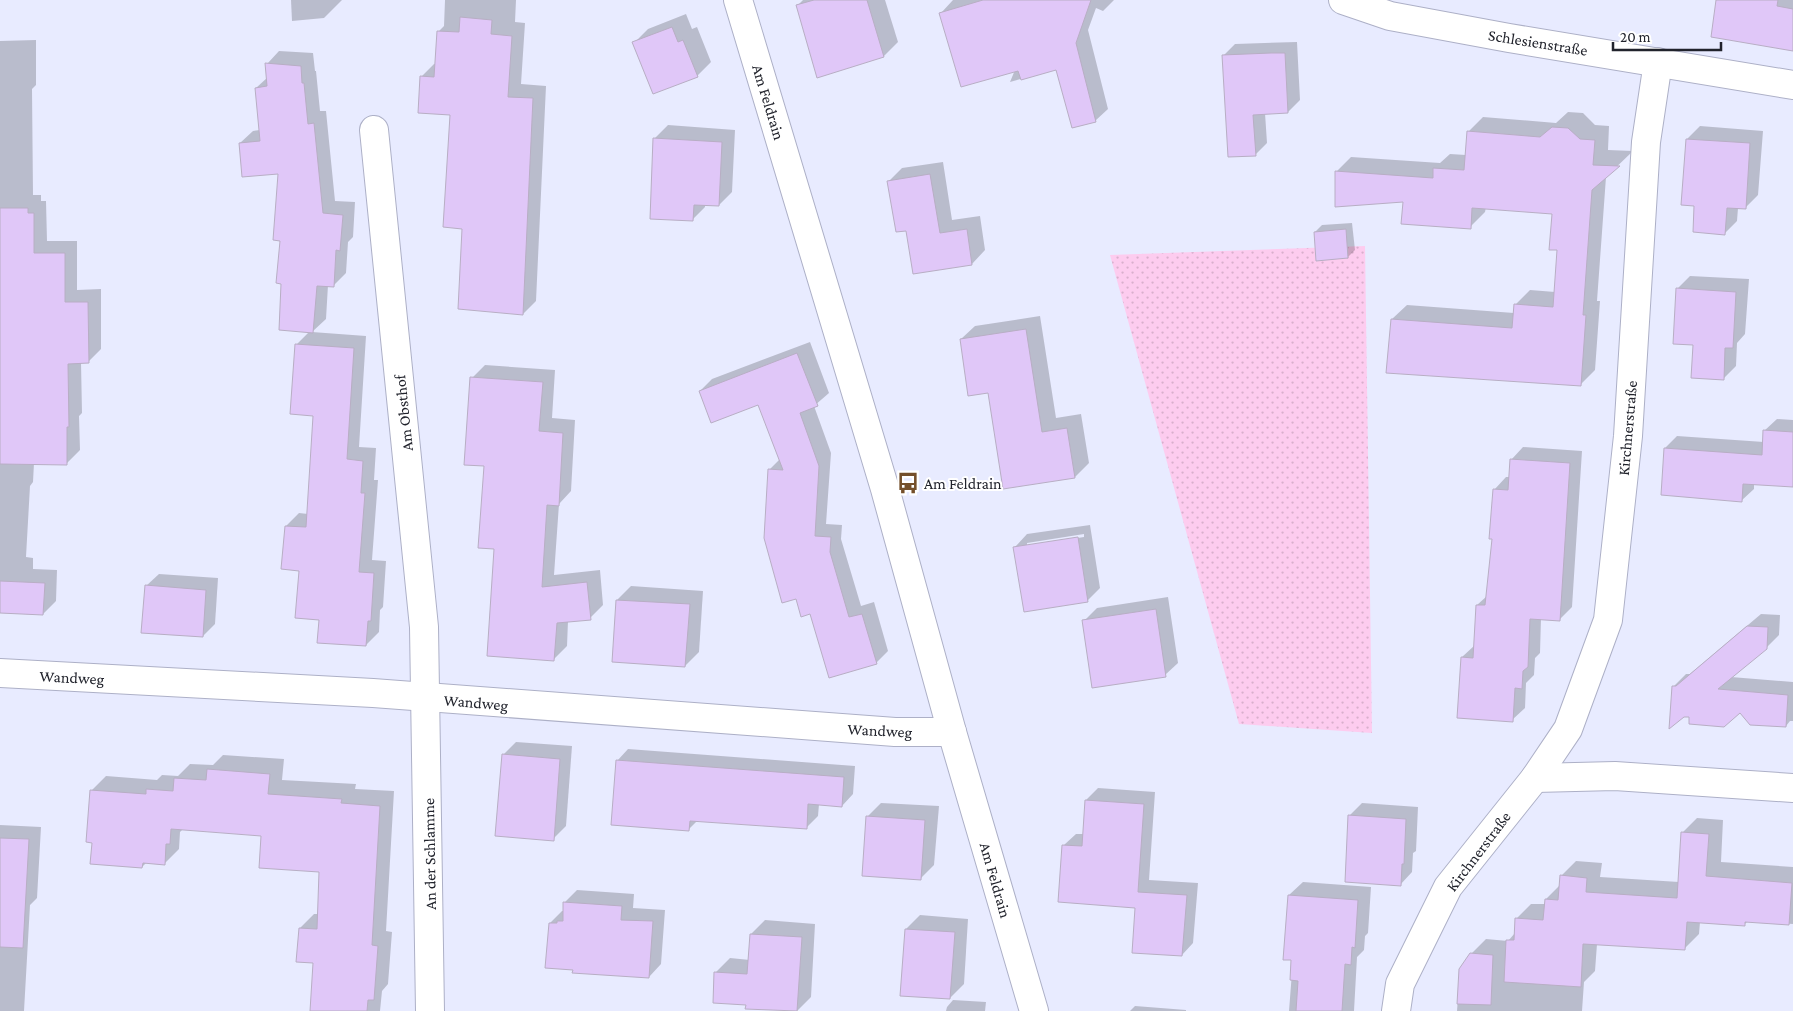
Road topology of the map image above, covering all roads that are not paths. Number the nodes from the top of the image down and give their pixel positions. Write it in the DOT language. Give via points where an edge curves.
graph roads {
  1 [pos="738,0"];
  2 [pos="1344,0"];
  3 [pos="1658,62"];
  4 [pos="1793,85"];
  5 [pos="374,130"];
  6 [pos="0,674"];
  7 [pos="426,697"];
  8 [pos="952,732"];
  9 [pos="1535,778"];
  10 [pos="1793,788"];
  11 [pos="430,1011"];
  12 [pos="1034,1011"];
  13 [pos="1396,1011"];
  1 -- 8 [label="street, Am Feldrain" via="882,480"];
  2 -- 3 [label="street, Schlesienstraße" via="1390,16"];
  3 -- 4 [label="street, Schlesienstraße"];
  3 -- 9 [label="street, Kirchnerstraße" via="1646,142 1628,436 1608,620 1568,729"];
  5 -- 7 [label="street, Am Obsthof" via="424,627"];
  6 -- 7 [label="street, Wandweg"];
  7 -- 8 [label="street, Wandweg" via="895,732"];
  7 -- 11 [label="street, An der Schlamme"];
  8 -- 12 [label="street, Am Feldrain"];
  9 -- 10 [label="street" via="1615,776"];
  9 -- 13 [label="street, Kirchnerstraße" via="1448,887 1400,984"];
}
